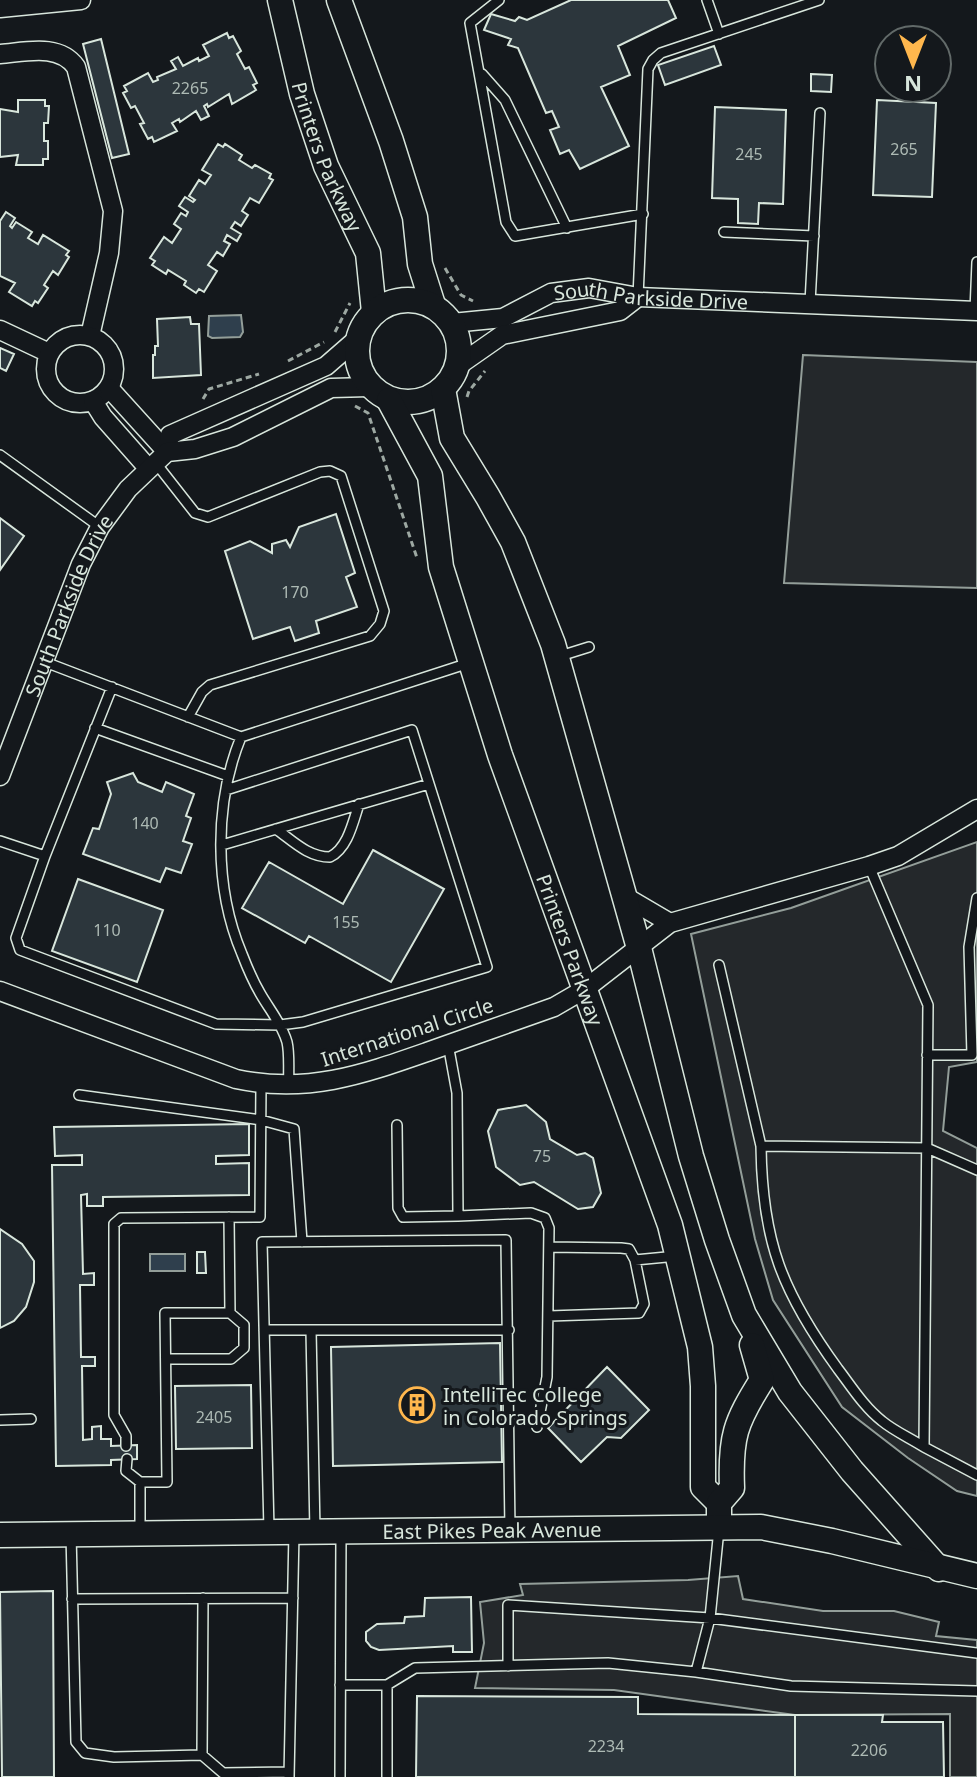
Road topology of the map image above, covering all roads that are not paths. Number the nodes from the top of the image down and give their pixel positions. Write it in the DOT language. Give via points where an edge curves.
graph roads {
  1 [pos="81,0"];
  2 [pos="280,0"];
  3 [pos="339,0"];
  4 [pos="499,0"];
  5 [pos="707,0"];
  6 [pos="819,0"];
  7 [pos="0,8"];
  8 [pos="719,34"];
  9 [pos="0,54"];
  10 [pos="480,72"];
  11 [pos="820,113"];
  12 [pos="643,214"];
  13 [pos="567,228"];
  14 [pos="724,232"];
  15 [pos="814,236"];
  16 [pos="977,262"];
  17 [pos="638,297"];
  18 [pos="810,303"];
  19 [pos="433,305"];
  20 [pos="976,311"];
  21 [pos="374,312"];
  22 [pos="452,323"];
  23 [pos="0,330"];
  24 [pos="90,336"];
  25 [pos="357,339"];
  26 [pos="49,353"];
  27 [pos="459,365"];
  28 [pos="109,388"];
  29 [pos="443,389"];
  30 [pos="379,394"];
  31 [pos="93,401"];
  32 [pos="0,455"];
  33 [pos="156,461"];
  34 [pos="100,527"];
  35 [pos="589,647"];
  36 [pos="557,657"];
  37 [pos="45,662"];
  38 [pos="472,662"];
  39 [pos="112,687"];
  40 [pos="188,717"];
  41 [pos="95,728"];
  42 [pos="241,737"];
  43 [pos="0,776"];
  44 [pos="228,776"];
  45 [pos="429,784"];
  46 [pos="226,790"];
  47 [pos="359,804"];
  48 [pos="977,809"];
  49 [pos="276,829"];
  50 [pos="0,841"];
  51 [pos="222,845"];
  52 [pos="45,856"];
  53 [pos="869,866"];
  54 [pos="624,896"];
  55 [pos="977,898"];
  56 [pos="670,923"];
  57 [pos="639,948"];
  58 [pos="719,965"];
  59 [pos="585,989"];
  60 [pos="0,991"];
  61 [pos="280,1025"];
  62 [pos="448,1044"];
  63 [pos="927,1055"];
  64 [pos="261,1084"];
  65 [pos="289,1085"];
  66 [pos="79,1095"];
  67 [pos="261,1120"];
  68 [pos="397,1125"];
  69 [pos="761,1146"];
  70 [pos="927,1148"];
  71 [pos="977,1170"];
  72 [pos="458,1216"];
  73 [pos="229,1217"];
  74 [pos="302,1242"];
  75 [pos="549,1247"];
  76 [pos="677,1256"];
  77 [pos="635,1260"];
  78 [pos="230,1313"];
  79 [pos="744,1315"];
  80 [pos="549,1316"];
  81 [pos="264,1330"];
  82 [pos="311,1330"];
  83 [pos="509,1330"];
  84 [pos="166,1359"];
  85 [pos="31,1419"];
  86 [pos="0,1420"];
  87 [pos="537,1427"];
  88 [pos="126,1446"];
  89 [pos="924,1447"];
  90 [pos="127,1459"];
  91 [pos="977,1475"];
  92 [pos="140,1482"];
  93 [pos="719,1503"];
  94 [pos="719,1528"];
  95 [pos="510,1529"];
  96 [pos="304,1531"];
  97 [pos="341,1531"];
  98 [pos="269,1532"];
  99 [pos="140,1533"];
  100 [pos="71,1534"];
  101 [pos="0,1535"];
  102 [pos="939,1569"];
  103 [pos="977,1576"];
  104 [pos="203,1598"];
  105 [pos="293,1598"];
  106 [pos="72,1599"];
  107 [pos="710,1618"];
  108 [pos="977,1653"];
  109 [pos="508,1666"];
  110 [pos="696,1672"];
  111 [pos="340,1685"];
  112 [pos="387,1685"];
  113 [pos="977,1691"];
  114 [pos="202,1755"];
  115 [pos="289,1774"];
  116 [pos="223,1775"];
  117 [pos="340,1777"];
  118 [pos="387,1777"];
  1 -- 7 [label="street"];
  2 -- 21 [label="main road, Printers Parkway" via="326,166 368,253"];
  3 -- 19 [label="main road" via="415,217 420,264"];
  4 -- 10 [label="lane" via="470,23"];
  5 -- 8 [label="lane"];
  6 -- 8 [label="lane"];
  8 -- 12 [label="lane" via="661,53 648,69"];
  9 -- 24 [label="street" via="56,51 76,67 113,211"];
  10 -- 13 [label="lane" via="505,100"];
  10 -- 13 [label="lane" via="506,222 515,236"];
  11 -- 15 [label="lane"];
  12 -- 13 [label="lane"];
  12 -- 17 [label="lane"];
  14 -- 15 [label="lane"];
  15 -- 18 [label="lane"];
  16 -- 20 [label="lane"];
  17 -- 18 [label="street, South Parkside Drive"];
  17 -- 22 [label="street, South Parkside Drive" via="589,288 551,293 503,318"];
  17 -- 27 [label="street" via="620,311 502,335"];
  18 -- 20 [label="street, South Parkside Drive"];
  19 -- 21 [label="main road" via="413,299"];
  19 -- 22 [label="main road"];
  21 -- 25 [label="main road, South Parkside Drive"];
  22 -- 27 [label="main road"];
  23 -- 26 [label="street"];
  24 -- 26 [label="street" via="65,338"];
  24 -- 28 [label="street" via="109,351 114,376"];
  25 -- 30 [label="main road" via="358,365"];
  25 -- 33 [label="street, South Parkside Drive" via="326,366 170,435"];
  26 -- 31 [label="street" via="45,364 50,388 71,403"];
  27 -- 29 [label="main road"];
  28 -- 31 [label="street"];
  28 -- 33 [label="street"];
  29 -- 30 [label="main road" via="412,403"];
  29 -- 36 [label="main road, Printers Parkway" via="452,438 513,542"];
  30 -- 33 [label="street" via="331,388 233,437"];
  30 -- 38 [label="main road, Printers Parkway" via="430,476 441,567"];
  31 -- 33 [label="street" via="103,417"];
  32 -- 34 [label="lane"];
  33 -- 34 [label="street, South Parkside Drive"];
  33 -- 40 [label="lane" via="195,513 208,517 320,472 341,476 384,611 370,636 210,685"];
  34 -- 37 [label="street, South Parkside Drive"];
  35 -- 36 [label="lane"];
  36 -- 54 [label="main road, Printers Parkway"];
  37 -- 39 [label="lane"];
  37 -- 43 [label="street, South Parkside Drive"];
  38 -- 42 [label="lane"];
  38 -- 59 [label="main road, Printers Parkway"];
  39 -- 40 [label="lane"];
  39 -- 41 [label="lane"];
  40 -- 42 [label="lane"];
  41 -- 44 [label="lane"];
  41 -- 52 [label="lane"];
  42 -- 44 [label="lane"];
  44 -- 46 [label="lane"];
  45 -- 46 [label="lane" via="412,730"];
  45 -- 47 [label="lane"];
  45 -- 61 [label="lane" via="487,967"];
  46 -- 51 [label="lane"];
  47 -- 49 [label="lane"];
  47 -- 49 [label="lane" via="346,840 330,857 305,851"];
  48 -- 53 [label="street, International Circle" via="898,856"];
  49 -- 51 [label="lane"];
  50 -- 52 [label="lane"];
  51 -- 61 [label="lane" via="234,933 259,992"];
  52 -- 61 [label="lane" via="16,938 20,950 216,1024"];
  53 -- 56 [label="street, International Circle"];
  53 -- 63 [label="lane" via="928,1005"];
  54 -- 56 [label="street"];
  54 -- 57 [label="main road, Printers Parkway"];
  55 -- 63 [label="lane" via="969,947 972,1055"];
  56 -- 57 [label="street, International Circle"];
  57 -- 59 [label="street, International Circle"];
  57 -- 79 [label="main road, Printers Parkway" via="691,1156"];
  58 -- 69 [label="lane"];
  59 -- 62 [label="street, International Circle" via="554,1007"];
  59 -- 76 [label="main road, Printers Parkway"];
  60 -- 64 [label="street, International Circle" via="213,1072"];
  61 -- 65 [label="lane" via="287,1043"];
  62 -- 65 [label="street, International Circle" via="347,1078"];
  62 -- 72 [label="lane" via="457,1093"];
  63 -- 70 [label="lane"];
  64 -- 65 [label="street, International Circle"];
  64 -- 67 [label="lane"];
  66 -- 67 [label="lane"];
  67 -- 73 [label="lane" via="260,1217"];
  67 -- 74 [label="lane" via="294,1129"];
  68 -- 72 [label="lane" via="398,1208 403,1217"];
  69 -- 70 [label="lane"];
  69 -- 89 [label="lane" via="769,1234 790,1294 859,1397 881,1420"];
  70 -- 71 [label="lane"];
  70 -- 89 [label="lane"];
  72 -- 75 [label="lane" via="531,1213 545,1218"];
  73 -- 78 [label="lane"];
  73 -- 88 [label="lane" via="121,1218 114,1224 114,1415"];
  74 -- 81 [label="lane" via="262,1242"];
  74 -- 83 [label="lane" via="506,1240"];
  75 -- 77 [label="lane" via="629,1249"];
  75 -- 80 [label="lane"];
  76 -- 77 [label="lane"];
  76 -- 93 [label="main road, Printers Parkway" via="700,1347 703,1487"];
  77 -- 80 [label="lane" via="644,1304 639,1313"];
  78 -- 84 [label="lane" via="165,1313"];
  78 -- 84 [label="lane" via="244,1325 244,1348 231,1359"];
  79 -- 93 [label="main road, Printers Parkway" via="762,1380 735,1430 732,1488"];
  79 -- 102 [label="main road, Printers Parkway" via="790,1392"];
  80 -- 87 [label="lane" via="547,1377"];
  81 -- 82 [label="lane"];
  81 -- 98 [label="lane"];
  82 -- 83 [label="lane"];
  82 -- 96 [label="lane"];
  83 -- 95 [label="lane"];
  84 -- 92 [label="lane" via="167,1482"];
  85 -- 86 [label="lane"];
  89 -- 91 [label="lane"];
  90 -- 92 [label="lane" via="126,1471"];
  92 -- 99 [label="lane"];
  93 -- 94 [label="main road, Printers Parkway"];
  94 -- 95 [label="main road, East Pikes Peak Avenue"];
  94 -- 102 [label="main road, East Pikes Peak Avenue" via="790,1532"];
  94 -- 107 [label="lane"];
  95 -- 97 [label="main road, East Pikes Peak Avenue"];
  96 -- 97 [label="main road, East Pikes Peak Avenue"];
  96 -- 98 [label="main road, East Pikes Peak Avenue"];
  96 -- 105 [label="lane"];
  97 -- 111 [label="lane"];
  98 -- 99 [label="main road, East Pikes Peak Avenue"];
  99 -- 100 [label="main road, East Pikes Peak Avenue"];
  100 -- 101 [label="main road, East Pikes Peak Avenue"];
  100 -- 106 [label="lane"];
  102 -- 103 [label="main road, East Pikes Peak Avenue"];
  104 -- 105 [label="lane"];
  104 -- 106 [label="lane"];
  104 -- 114 [label="lane"];
  105 -- 115 [label="lane"];
  106 -- 114 [label="lane" via="76,1742 85,1753"];
  107 -- 108 [label="lane"];
  107 -- 109 [label="lane" via="508,1605"];
  107 -- 110 [label="lane"];
  109 -- 110 [label="lane" via="608,1663"];
  109 -- 112 [label="lane" via="415,1668"];
  110 -- 113 [label="lane" via="791,1686"];
  111 -- 112 [label="lane"];
  111 -- 117 [label="lane"];
  112 -- 118 [label="lane"];
  114 -- 116 [label="lane"];
  115 -- 116 [label="lane"];
}
